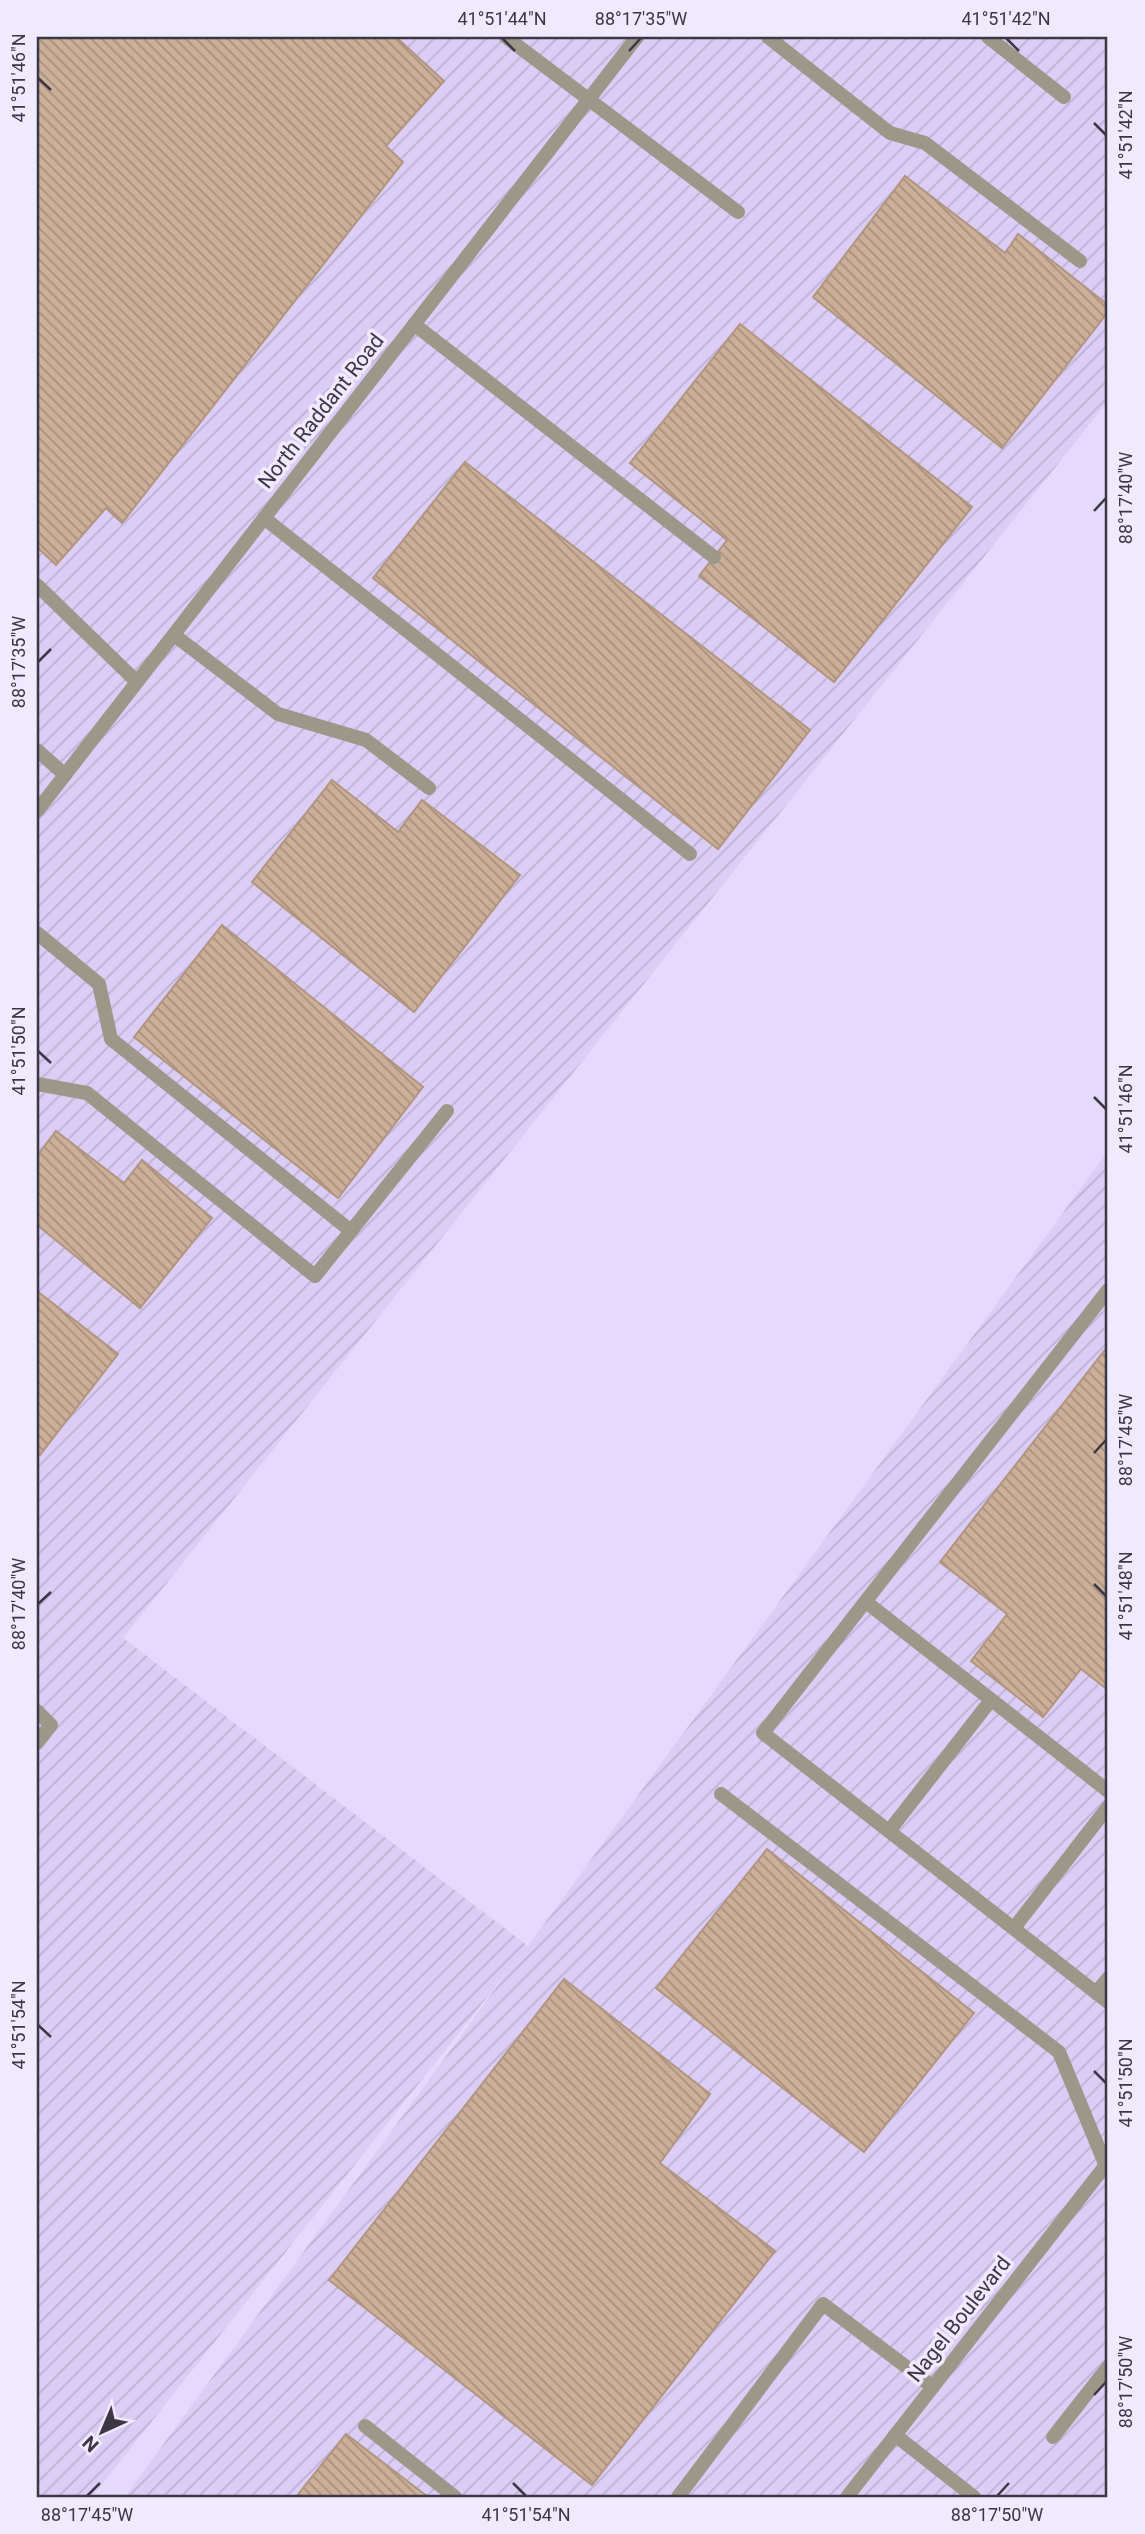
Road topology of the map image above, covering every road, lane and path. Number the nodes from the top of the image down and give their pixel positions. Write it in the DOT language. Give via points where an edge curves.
graph roads {
  1 [pos="506,37"];
  2 [pos="637,37"];
  3 [pos="768,37"];
  4 [pos="988,37"];
  5 [pos="1064,97"];
  6 [pos="590,98"];
  7 [pos="738,212"];
  8 [pos="1080,261"];
  9 [pos="415,325"];
  10 [pos="264,518"];
  11 [pos="714,557"];
  12 [pos="37,585"];
  13 [pos="174,635"];
  14 [pos="137,682"];
  15 [pos="37,750"];
  16 [pos="65,775"];
  17 [pos="429,788"];
  18 [pos="37,811"];
  19 [pos="690,854"];
  20 [pos="37,933"];
  21 [pos="37,1084"];
  22 [pos="447,1111"];
  23 [pos="351,1231"];
  24 [pos="1108,1290"];
  25 [pos="866,1602"];
  26 [pos="991,1700"];
  27 [pos="37,1711"];
  28 [pos="37,1743"];
  29 [pos="1108,1791"];
  30 [pos="721,1794"];
  31 [pos="1108,1807"];
  32 [pos="889,1832"];
  33 [pos="1014,1928"];
  34 [pos="1108,1978"];
  35 [pos="1102,1998"];
  36 [pos="1107,2166"];
  37 [pos="1108,2367"];
  38 [pos="933,2387"];
  39 [pos="365,2427"];
  40 [pos="895,2435"];
  41 [pos="1053,2437"];
  42 [pos="455,2497"];
  43 [pos="678,2497"];
  44 [pos="847,2497"];
  45 [pos="974,2497"];
  1 -- 6 [label="street"];
  2 -- 6 [label="street, North Raddant Road"];
  3 -- 8 [label="street" via="890,133 925,144"];
  4 -- 5 [label="street"];
  6 -- 7 [label="street"];
  6 -- 9 [label="street, North Raddant Road"];
  9 -- 10 [label="street, North Raddant Road"];
  9 -- 11 [label="street"];
  10 -- 13 [label="street, North Raddant Road"];
  10 -- 19 [label="street"];
  12 -- 14 [label="street"];
  13 -- 14 [label="street, North Raddant Road"];
  13 -- 17 [label="street" via="278,714 366,740"];
  14 -- 16 [label="street, North Raddant Road"];
  15 -- 16 [label="street"];
  16 -- 18 [label="street, North Raddant Road"];
  20 -- 23 [label="street" via="99,984 111,1039"];
  21 -- 23 [label="street" via="87,1093 315,1276"];
  22 -- 23 [label="street"];
  24 -- 25 [label="street"];
  25 -- 26 [label="street"];
  25 -- 32 [label="street" via="763,1733"];
  26 -- 29 [label="street"];
  26 -- 32 [label="street"];
  27 -- 28 [label="street" via="51,1725"];
  30 -- 36 [label="street" via="1059,2052"];
  31 -- 33 [label="street"];
  32 -- 33 [label="street"];
  33 -- 35 [label="street"];
  34 -- 35 [label="street"];
  36 -- 38 [label="street, Nagel Boulevard"];
  37 -- 41 [label="street"];
  38 -- 40 [label="street, Nagel Boulevard"];
  38 -- 43 [label="street" via="822,2304"];
  39 -- 42 [label="street"];
  40 -- 44 [label="street, Nagel Boulevard"];
  40 -- 45 [label="street"];
}
